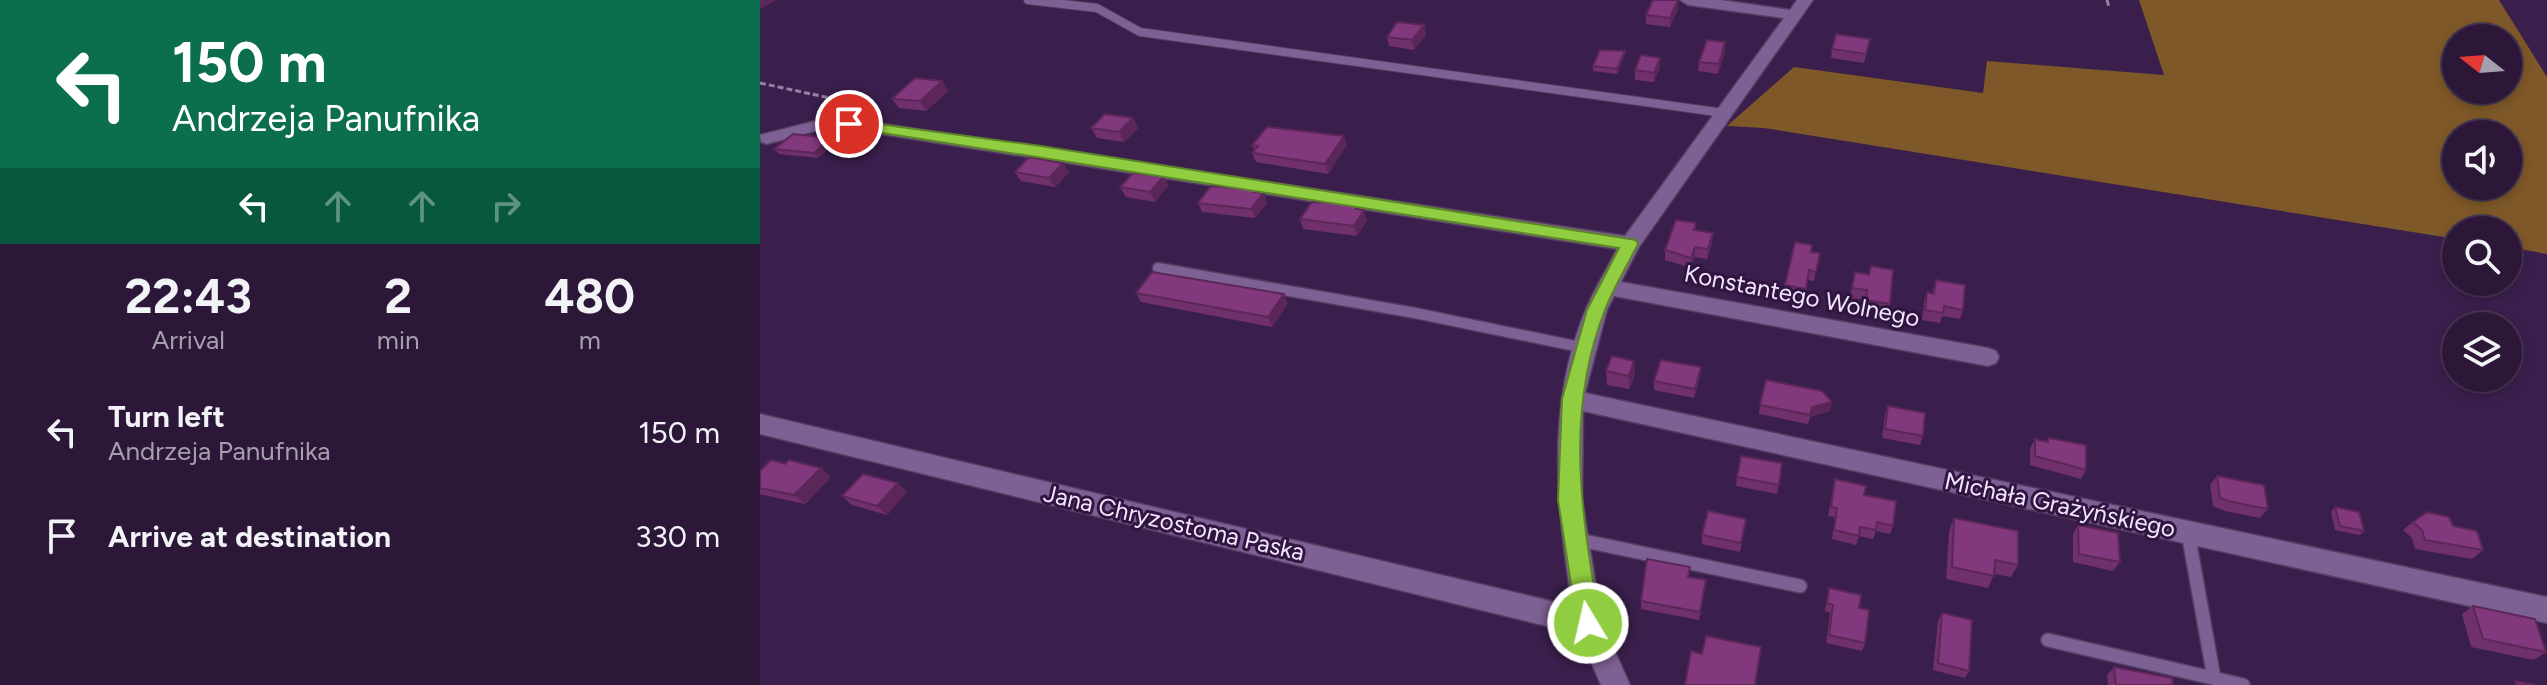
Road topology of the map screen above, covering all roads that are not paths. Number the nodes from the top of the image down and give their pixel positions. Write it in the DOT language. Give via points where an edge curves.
graph roads {
  1 [pos="1028,0"];
  2 [pos="1688,0"];
  3 [pos="1800,7"];
  4 [pos="1724,113"];
  5 [pos="767,138"];
  6 [pos="1630,244"];
  7 [pos="1158,268"];
  8 [pos="1608,287"];
  9 [pos="1585,348"];
  10 [pos="1988,357"];
  11 [pos="1572,399"];
  12 [pos="760,424"];
  13 [pos="2188,532"];
  14 [pos="1575,539"];
  15 [pos="1800,586"];
  16 [pos="2547,610"];
  17 [pos="1588,623"];
  18 [pos="2048,640"];
  19 [pos="2214,678"];
  20 [pos="1616,685"];
  21 [pos="2243,685"];
  1 -- 4 [label="lane" via="1097,8 1140,32"];
  2 -- 3 [label="street"];
  3 -- 4 [label="street"];
  4 -- 6 [label="street"];
  5 -- 6 [label="street" via="819,125 862,126"];
  6 -- 8 [label="street"];
  7 -- 9 [label="lane"];
  8 -- 9 [label="street"];
  8 -- 10 [label="street, Konstantego Wolnego"];
  9 -- 11 [label="street"];
  11 -- 13 [label="street, Michała Grażyńskiego"];
  11 -- 14 [label="street" via="1569,500"];
  12 -- 17 [label="street, Jana Chryzostoma Paska"];
  13 -- 16 [label="street, Michała Grażyńskiego"];
  13 -- 19 [label="lane"];
  14 -- 15 [label="lane"];
  14 -- 17 [label="street"];
  17 -- 20 [label="street"];
  18 -- 19 [label="lane"];
  19 -- 21 [label="lane"];
}
